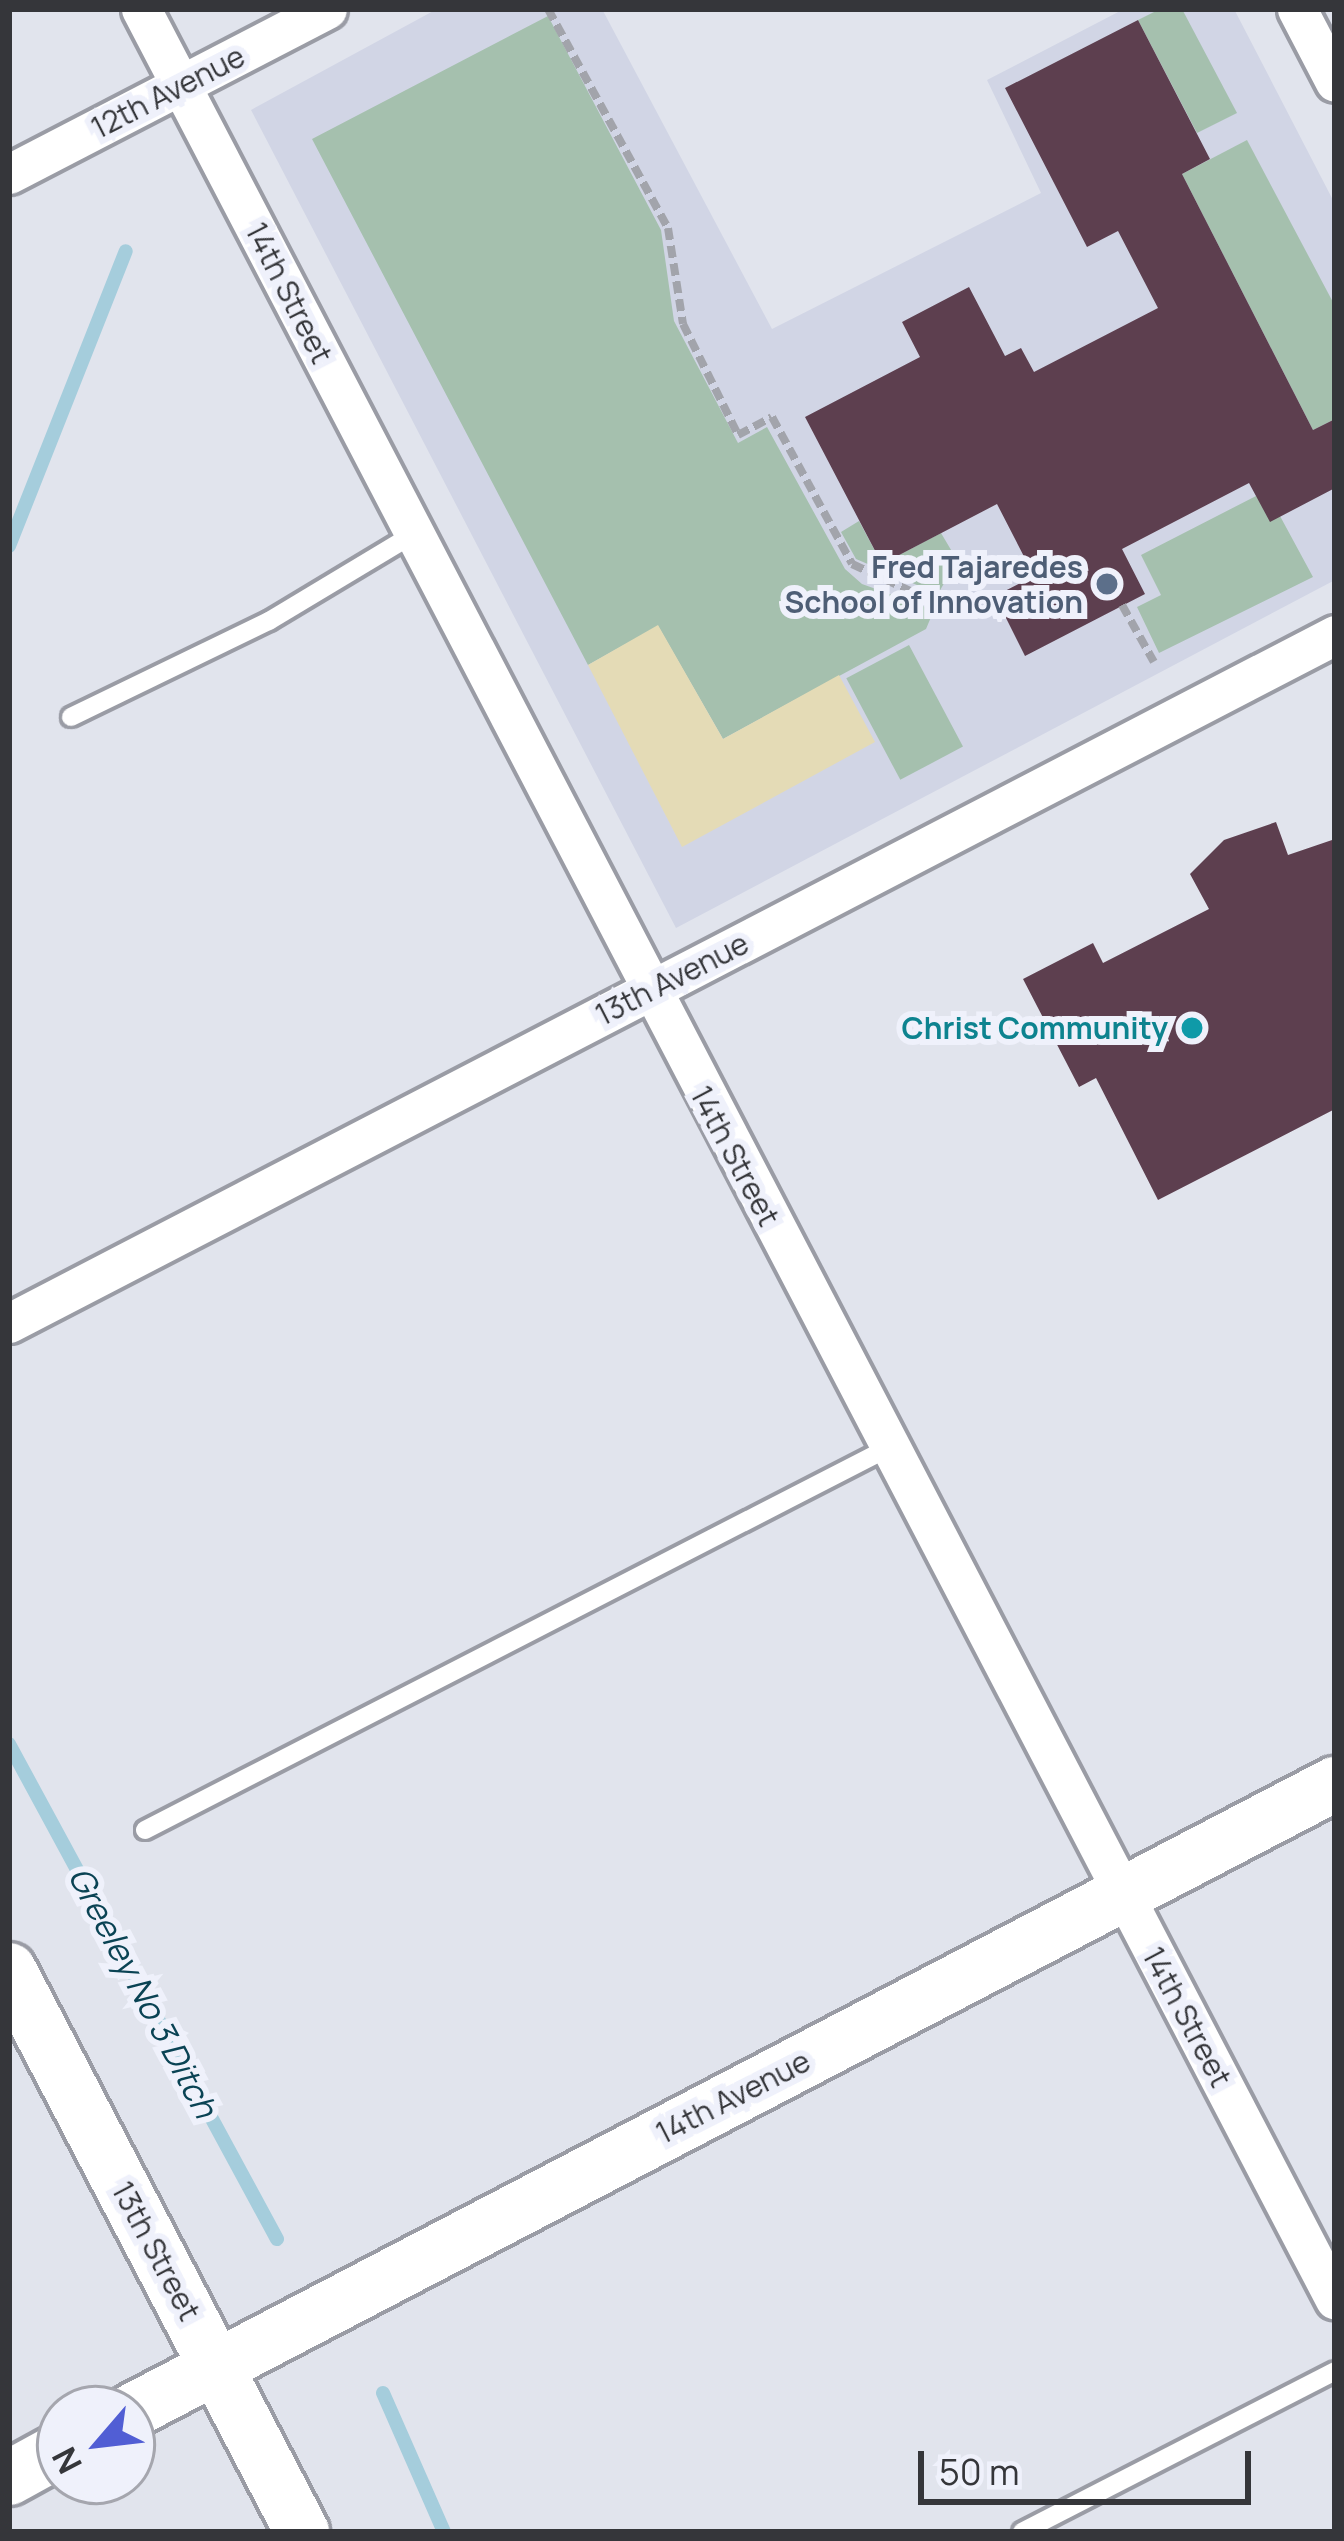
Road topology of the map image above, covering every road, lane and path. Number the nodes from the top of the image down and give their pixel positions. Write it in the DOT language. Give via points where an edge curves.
graph roads {
  1 [pos="141,9"];
  2 [pos="327,9"];
  3 [pos="548,9"];
  4 [pos="1297,9"];
  5 [pos="1333,72"];
  6 [pos="181,85"];
  7 [pos="9,174"];
  8 [pos="414,534"];
  9 [pos="936,603"];
  10 [pos="1122,605"];
  11 [pos="1335,635"];
  12 [pos="1154,662"];
  13 [pos="71,717"];
  14 [pos="649,991"];
  15 [pos="9,1323"];
  16 [pos="888,1448"];
  17 [pos="1335,1784"];
  18 [pos="145,1830"];
  19 [pos="1123,1894"];
  20 [pos="9,1970"];
  21 [pos="1335,2300"];
  22 [pos="215,2366"];
  23 [pos="1335,2371"];
  24 [pos="156,2397"];
  25 [pos="36,2463"];
  26 [pos="9,2477"];
  27 [pos="302,2532"];
  28 [pos="1022,2532"];
  1 -- 6 [label="street, 14th Street"];
  2 -- 6 [label="street, 12th Avenue"];
  3 -- 9 [label="path" via="668,228 683,324 737,435 772,417 852,564"];
  4 -- 5 [label="street"];
  6 -- 7 [label="street, 12th Avenue"];
  6 -- 8 [label="street, 14th Street"];
  8 -- 13 [label="lane" via="268,621"];
  8 -- 14 [label="street, 14th Street"];
  10 -- 12 [label="path"];
  11 -- 14 [label="street, 13th Avenue"];
  14 -- 15 [label="street, 13th Avenue"];
  14 -- 16 [label="street, 14th Street"];
  16 -- 18 [label="lane"];
  16 -- 19 [label="street, 14th Street"];
  17 -- 19 [label="street, 14th Avenue"];
  19 -- 21 [label="street, 14th Street"];
  19 -- 22 [label="street, 14th Avenue"];
  20 -- 22 [label="street, 13th Street"];
  22 -- 24 [label="street, 14th Avenue"];
  22 -- 27 [label="street, 13th Street"];
  23 -- 28 [label="lane"];
  25 -- 26 [label="street"];
}
